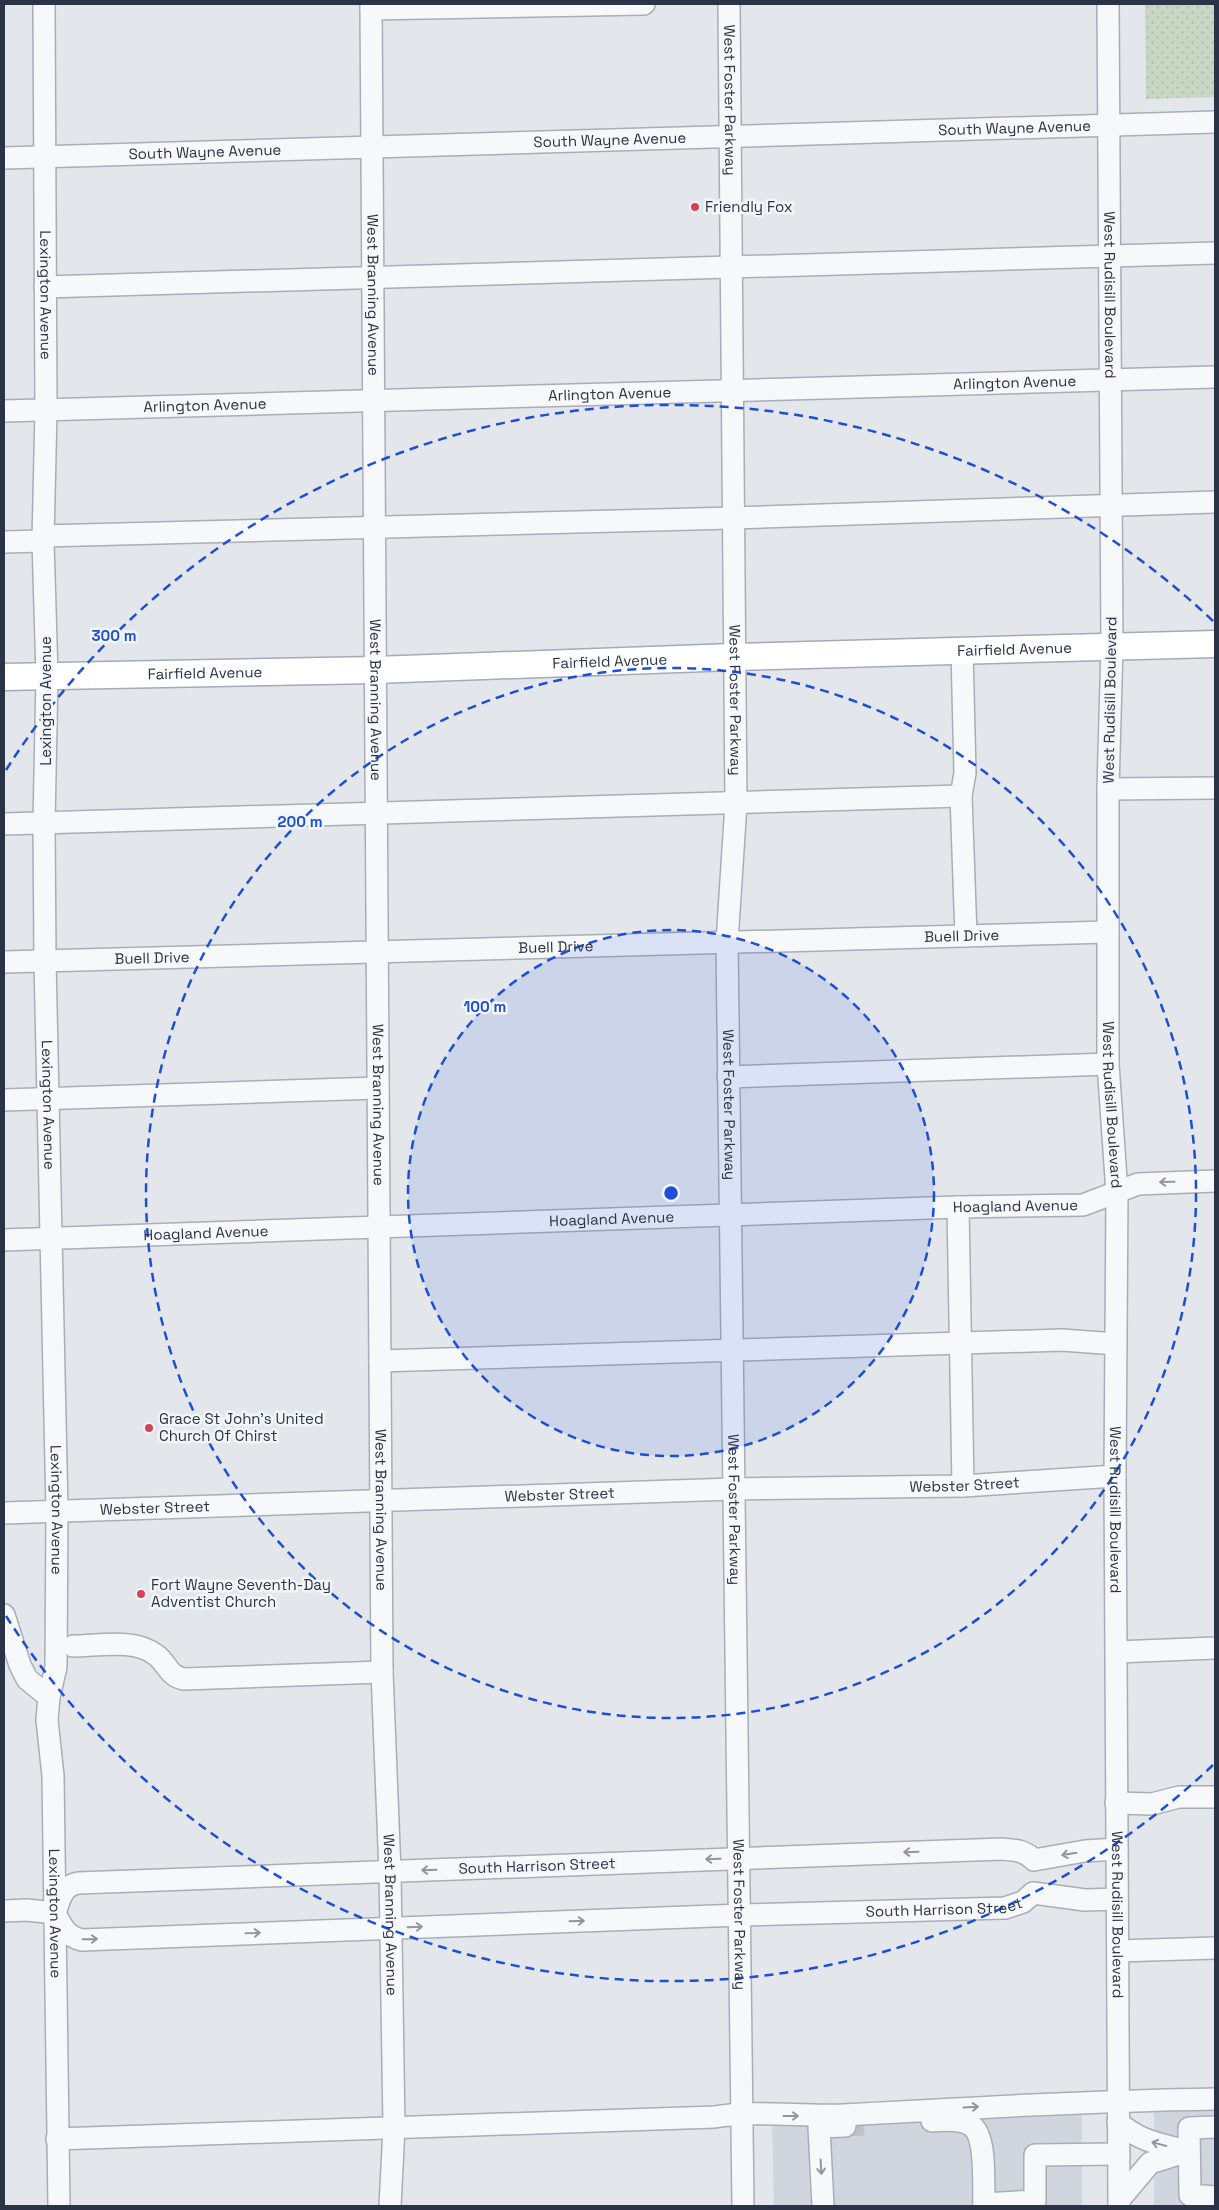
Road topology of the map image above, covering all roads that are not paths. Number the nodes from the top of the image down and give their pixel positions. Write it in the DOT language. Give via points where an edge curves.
graph roads {
  1 [pos="44,4"];
  2 [pos="644,4"];
  3 [pos="729,4"];
  4 [pos="1108,4"];
  5 [pos="371,6"];
  6 [pos="1215,122"];
  7 [pos="1110,126"];
  8 [pos="730,135"];
  9 [pos="372,148"];
  10 [pos="44,157"];
  11 [pos="4,158"];
  12 [pos="1215,253"];
  13 [pos="1110,257"];
  14 [pos="732,268"];
  15 [pos="372,278"];
  16 [pos="45,287"];
  17 [pos="1215,378"];
  18 [pos="1111,381"];
  19 [pos="732,390"];
  20 [pos="373,401"];
  21 [pos="46,410"];
  22 [pos="4,411"];
  23 [pos="1215,502"];
  24 [pos="1111,506"];
  25 [pos="732,518"];
  26 [pos="374,528"];
  27 [pos="43,538"];
  28 [pos="4,542"];
  29 [pos="1215,644"];
  30 [pos="1112,646"];
  31 [pos="962,650"];
  32 [pos="733,657"];
  33 [pos="375,670"];
  34 [pos="47,676"];
  35 [pos="4,677"];
  36 [pos="1215,788"];
  37 [pos="1108,789"];
  38 [pos="961,796"];
  39 [pos="736,804"];
  40 [pos="376,814"];
  41 [pos="44,823"];
  42 [pos="4,824"];
  43 [pos="1108,932"];
  44 [pos="966,936"];
  45 [pos="727,942"];
  46 [pos="377,952"];
  47 [pos="45,961"];
  48 [pos="4,962"];
  49 [pos="1108,1064"];
  50 [pos="728,1077"];
  51 [pos="378,1088"];
  52 [pos="47,1099"];
  53 [pos="4,1100"];
  54 [pos="1215,1181"];
  55 [pos="1118,1193"];
  56 [pos="958,1207"];
  57 [pos="730,1215"];
  58 [pos="379,1226"];
  59 [pos="50,1237"];
  60 [pos="4,1240"];
  61 [pos="1116,1344"];
  62 [pos="959,1345"];
  63 [pos="731,1350"];
  64 [pos="380,1361"];
  65 [pos="1115,1476"];
  66 [pos="963,1486"];
  67 [pos="733,1489"];
  68 [pos="381,1502"];
  69 [pos="56,1510"];
  70 [pos="4,1513"];
  71 [pos="4,1615"];
  72 [pos="73,1646"];
  73 [pos="1215,1648"];
  74 [pos="1117,1652"];
  75 [pos="382,1672"];
  76 [pos="49,1698"];
  77 [pos="1215,1797"];
  78 [pos="1116,1803"];
  79 [pos="1117,1849"];
  80 [pos="740,1858"];
  81 [pos="1034,1860"];
  82 [pos="390,1872"];
  83 [pos="1033,1893"];
  84 [pos="1117,1899"];
  85 [pos="4,1912"];
  86 [pos="55,1913"];
  87 [pos="741,1915"];
  88 [pos="390,1928"];
  89 [pos="1215,1948"];
  90 [pos="1118,1951"];
  91 [pos="1215,2099"];
  92 [pos="1118,2101"];
  93 [pos="742,2112"];
  94 [pos="820,2122"];
  95 [pos="1118,2122"];
  96 [pos="1215,2127"];
  97 [pos="394,2128"];
  98 [pos="57,2139"];
  99 [pos="1188,2151"];
  100 [pos="1119,2154"];
  101 [pos="1215,2198"];
  102 [pos="1119,2203"];
  103 [pos="984,2205"];
  104 [pos="59,2206"];
  105 [pos="390,2206"];
  106 [pos="743,2206"];
  107 [pos="824,2206"];
  1 -- 10 [label="street, Lexington Avenue"];
  2 -- 5 [label="street"];
  3 -- 8 [label="street, West Foster Parkway"];
  4 -- 7 [label="street, West Rudisill Boulevard"];
  5 -- 9 [label="street, West Branning Avenue"];
  6 -- 7 [label="street, South Wayne Avenue"];
  7 -- 8 [label="street, South Wayne Avenue"];
  7 -- 13 [label="street, West Rudisill Boulevard"];
  8 -- 9 [label="street, South Wayne Avenue"];
  8 -- 14 [label="street, West Foster Parkway"];
  9 -- 10 [label="street, South Wayne Avenue"];
  9 -- 15 [label="street, West Branning Avenue"];
  10 -- 11 [label="street, South Wayne Avenue"];
  10 -- 16 [label="street, Lexington Avenue"];
  12 -- 13 [label="street"];
  13 -- 14 [label="street"];
  13 -- 18 [label="street, West Rudisill Boulevard"];
  14 -- 15 [label="street"];
  14 -- 19 [label="street, West Foster Parkway"];
  15 -- 16 [label="street"];
  15 -- 20 [label="street, West Branning Avenue"];
  16 -- 21 [label="street, Lexington Avenue"];
  17 -- 18 [label="street, Arlington Avenue"];
  18 -- 19 [label="street, Arlington Avenue"];
  18 -- 24 [label="street, West Rudisill Boulevard"];
  19 -- 20 [label="street, Arlington Avenue"];
  19 -- 25 [label="street, West Foster Parkway"];
  20 -- 21 [label="street, Arlington Avenue"];
  20 -- 26 [label="street, West Branning Avenue"];
  21 -- 22 [label="street, Arlington Avenue"];
  21 -- 27 [label="street, Lexington Avenue"];
  23 -- 24 [label="street"];
  24 -- 25 [label="street"];
  24 -- 30 [label="street, West Rudisill Boulevard"];
  25 -- 26 [label="street"];
  25 -- 32 [label="street, West Foster Parkway"];
  26 -- 27 [label="street"];
  26 -- 33 [label="street, West Branning Avenue"];
  27 -- 28 [label="street"];
  27 -- 34 [label="street, Lexington Avenue"];
  29 -- 30 [label="main road, Fairfield Avenue"];
  30 -- 31 [label="main road, Fairfield Avenue"];
  30 -- 37 [label="street, West Rudisill Boulevard"];
  31 -- 32 [label="main road, Fairfield Avenue"];
  31 -- 38 [label="street" via="965,773"];
  32 -- 33 [label="main road, Fairfield Avenue"];
  32 -- 39 [label="street, West Foster Parkway"];
  33 -- 34 [label="main road, Fairfield Avenue"];
  33 -- 40 [label="street, West Branning Avenue"];
  34 -- 35 [label="main road, Fairfield Avenue"];
  34 -- 41 [label="street, Lexington Avenue"];
  36 -- 37 [label="street"];
  37 -- 43 [label="street, West Rudisill Boulevard"];
  38 -- 39 [label="street"];
  38 -- 44 [label="street"];
  39 -- 40 [label="street"];
  39 -- 45 [label="street, West Foster Parkway"];
  40 -- 41 [label="street"];
  40 -- 46 [label="street, West Branning Avenue"];
  41 -- 42 [label="street"];
  41 -- 47 [label="street, Lexington Avenue"];
  43 -- 44 [label="street, Buell Drive"];
  43 -- 49 [label="street, West Rudisill Boulevard"];
  44 -- 45 [label="street, Buell Drive"];
  45 -- 46 [label="street, Buell Drive"];
  45 -- 50 [label="street, West Foster Parkway"];
  46 -- 47 [label="street, Buell Drive"];
  46 -- 51 [label="street, West Branning Avenue"];
  47 -- 48 [label="street, Buell Drive"];
  47 -- 52 [label="street, Lexington Avenue"];
  49 -- 50 [label="street"];
  49 -- 55 [label="street, West Rudisill Boulevard"];
  50 -- 57 [label="street, West Foster Parkway"];
  51 -- 52 [label="street"];
  51 -- 58 [label="street, West Branning Avenue"];
  52 -- 53 [label="street"];
  52 -- 59 [label="street, Lexington Avenue"];
  54 -- 55 [label="street, Hoagland Avenue, one-way" via="1138,1184"];
  55 -- 56 [label="street, Hoagland Avenue" via="1083,1205"];
  55 -- 61 [label="street, West Rudisill Boulevard"];
  56 -- 57 [label="street, Hoagland Avenue"];
  56 -- 62 [label="street"];
  57 -- 58 [label="street, Hoagland Avenue"];
  57 -- 63 [label="street, West Foster Parkway"];
  58 -- 59 [label="street, Hoagland Avenue"];
  58 -- 64 [label="street, West Branning Avenue"];
  59 -- 60 [label="street, Hoagland Avenue"];
  59 -- 69 [label="street, Lexington Avenue"];
  61 -- 62 [label="street" via="1062,1340"];
  61 -- 65 [label="street, West Rudisill Boulevard"];
  62 -- 63 [label="street"];
  62 -- 66 [label="street"];
  63 -- 64 [label="street"];
  63 -- 67 [label="street, West Foster Parkway"];
  64 -- 68 [label="street, West Branning Avenue"];
  65 -- 66 [label="street, Webster Street"];
  65 -- 74 [label="street, West Rudisill Boulevard"];
  66 -- 67 [label="street, Webster Street"];
  67 -- 68 [label="street, Webster Street"];
  67 -- 80 [label="street, West Foster Parkway"];
  68 -- 69 [label="street, Webster Street"];
  68 -- 75 [label="street, West Branning Avenue"];
  69 -- 70 [label="street, Webster Street"];
  69 -- 76 [label="street, Lexington Avenue" via="56,1667"];
  71 -- 76 [label="street" via="27,1678"];
  72 -- 75 [label="street" via="132,1645 155,1654 174,1676 184,1679"];
  73 -- 74 [label="street"];
  74 -- 78 [label="street, West Rudisill Boulevard"];
  75 -- 82 [label="street, West Branning Avenue"];
  76 -- 86 [label="street, Lexington Avenue"];
  77 -- 78 [label="street" via="1179,1797 1152,1804"];
  78 -- 79 [label="street, West Rudisill Boulevard"];
  79 -- 81 [label="street, one-way"];
  79 -- 84 [label="street, West Rudisill Boulevard"];
  81 -- 80 [label="street, South Harrison Street, one-way" via="1019,1850 1002,1849"];
  80 -- 82 [label="street, South Harrison Street, one-way"];
  80 -- 87 [label="street, West Foster Parkway"];
  81 -- 83 [label="street, South Harrison Street"];
  82 -- 86 [label="street, South Harrison Street" via="78,1883 63,1892"];
  82 -- 88 [label="street, West Branning Avenue"];
  83 -- 84 [label="street, South Harrison Street" via="1085,1900"];
  83 -- 87 [label="street, South Harrison Street" via="1023,1902 1005,1908"];
  84 -- 90 [label="street, West Rudisill Boulevard"];
  85 -- 86 [label="street"];
  86 -- 88 [label="street, South Harrison Street, one-way" via="63,1929 70,1936 82,1940"];
  86 -- 98 [label="street, Lexington Avenue"];
  88 -- 87 [label="street, South Harrison Street, one-way"];
  87 -- 93 [label="street, West Foster Parkway"];
  88 -- 97 [label="street, West Branning Avenue"];
  89 -- 90 [label="street"];
  90 -- 92 [label="street, West Rudisill Boulevard"];
  91 -- 92 [label="street"];
  94 -- 92 [label="street, one-way"];
  92 -- 95 [label="street, West Rudisill Boulevard"];
  93 -- 94 [label="street, one-way"];
  93 -- 97 [label="street" via="715,2117"];
  93 -- 106 [label="street, West Foster Parkway"];
  94 -- 103 [label="street" via="855,2125 952,2120 972,2126 981,2138"];
  94 -- 107 [label="street, one-way"];
  99 -- 95 [label="street, one-way" via="1146,2140 1130,2133"];
  95 -- 100 [label="street, West Rudisill Boulevard"];
  96 -- 99 [label="street" via="1189,2128"];
  97 -- 98 [label="street"];
  97 -- 105 [label="street, West Branning Avenue"];
  98 -- 104 [label="street, Lexington Avenue"];
  99 -- 101 [label="street" via="1190,2195"];
  99 -- 102 [label="street" via="1150,2163"];
  100 -- 102 [label="street, West Rudisill Boulevard"];
  100 -- 103 [label="street" via="1035,2155 1035,2201"];
}
